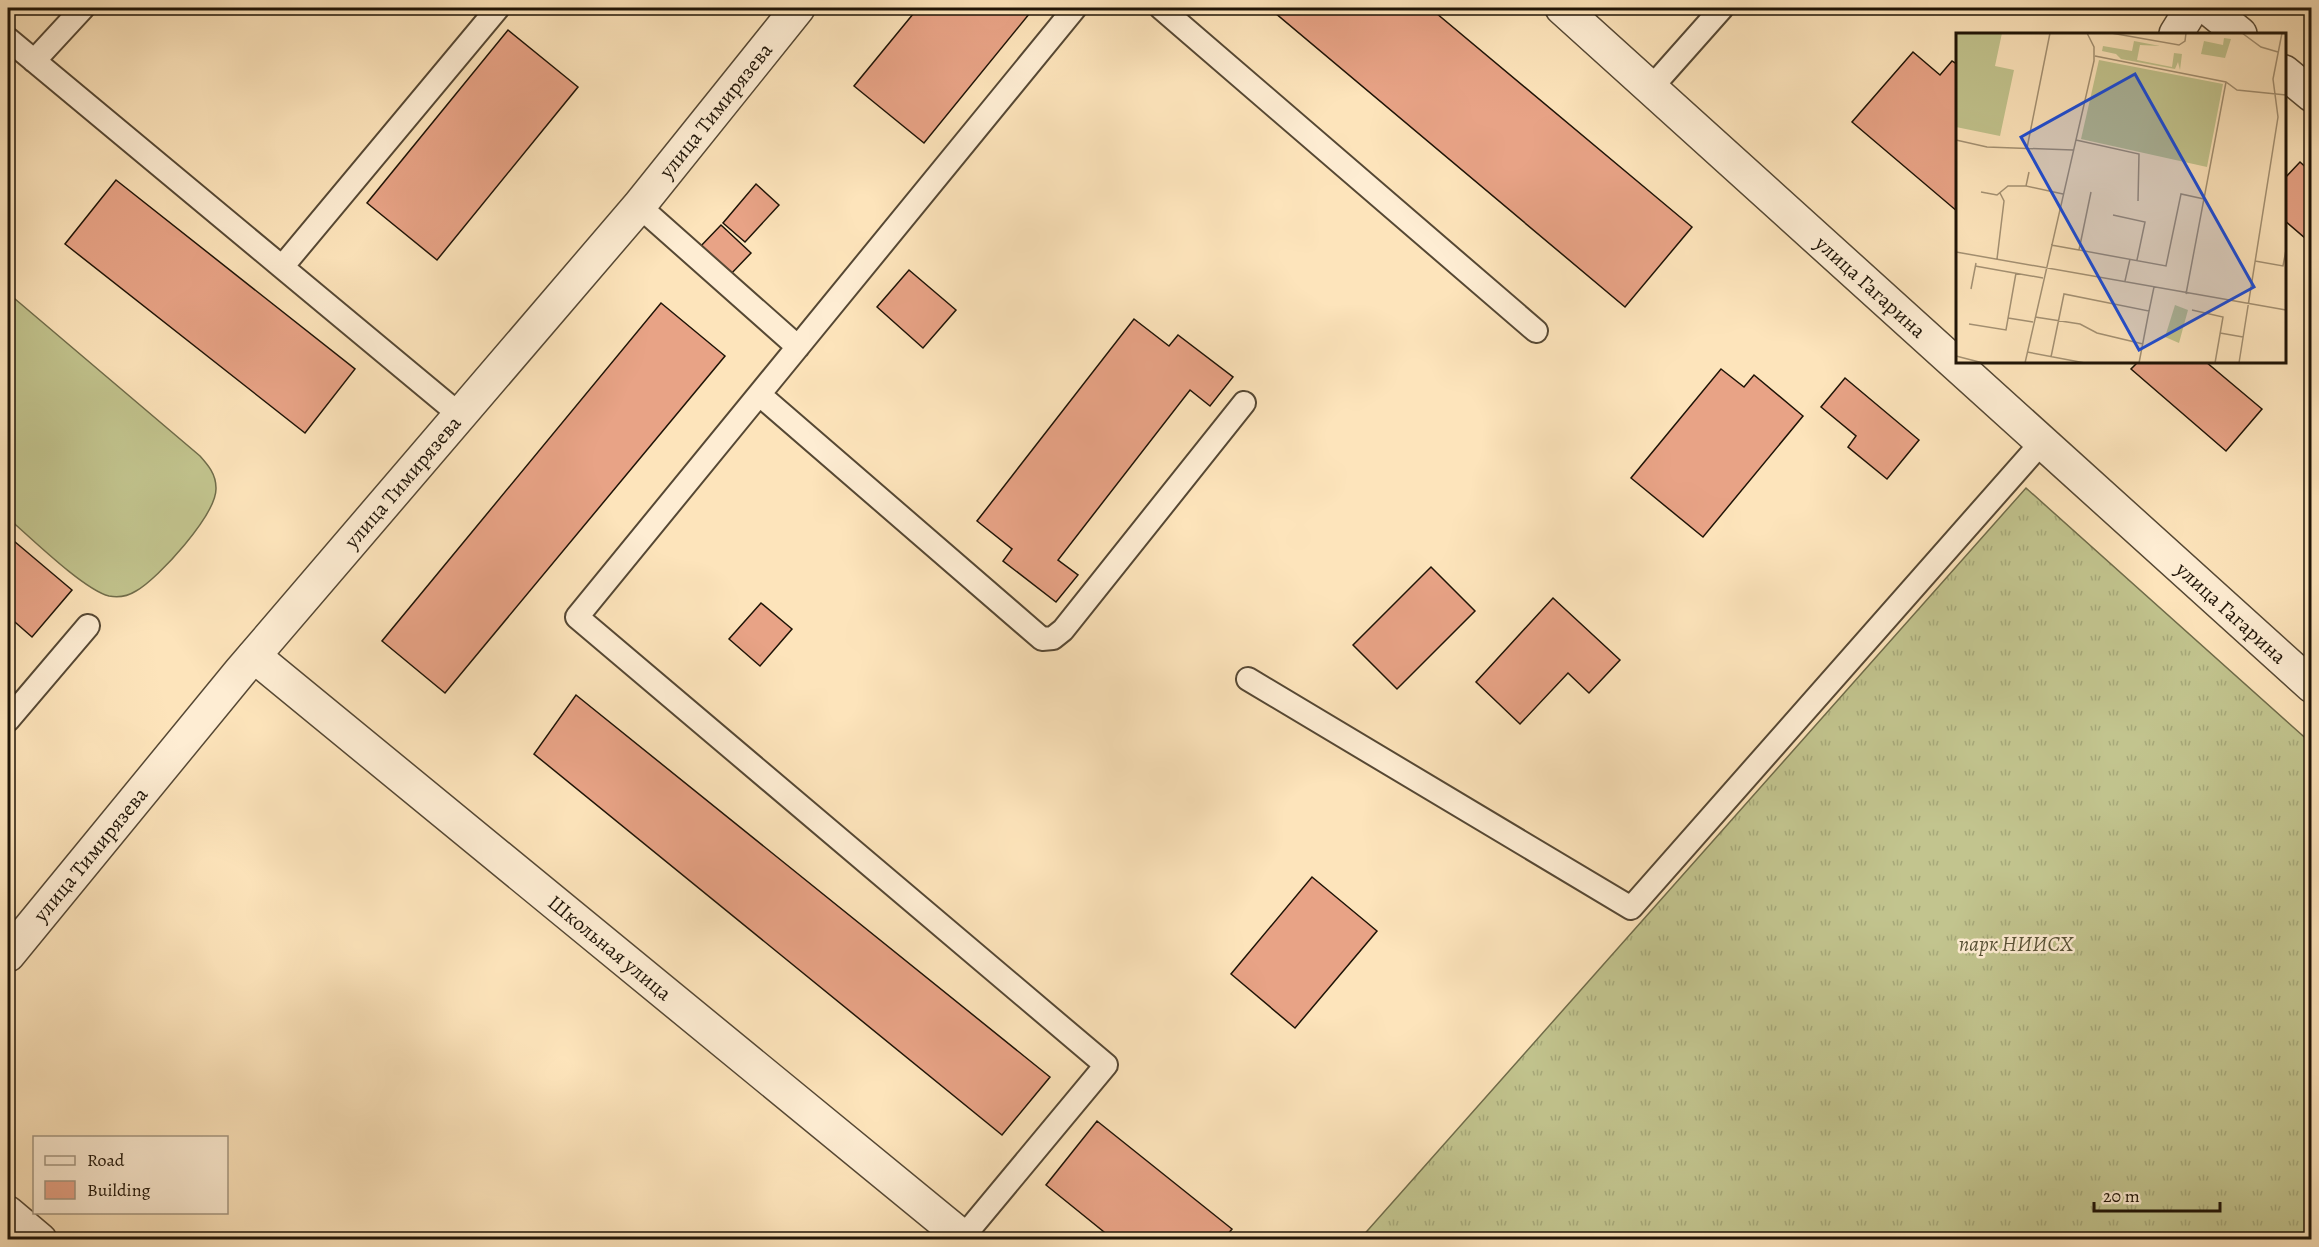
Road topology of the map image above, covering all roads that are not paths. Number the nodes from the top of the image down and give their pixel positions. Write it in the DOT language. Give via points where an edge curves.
graph roads {
  1 [pos="83,8"];
  2 [pos="498,8"];
  3 [pos="798,8"];
  4 [pos="1075,8"];
  5 [pos="1161,8"];
  6 [pos="1562,8"];
  7 [pos="1722,8"];
  8 [pos="2192,8"];
  9 [pos="2208,8"];
  10 [pos="2177,33"];
  11 [pos="2239,33"];
  12 [pos="8,39"];
  13 [pos="34,61"];
  14 [pos="2286,74"];
  15 [pos="1651,88"];
  16 [pos="2312,95"];
  17 [pos="639,206"];
  18 [pos="282,267"];
  19 [pos="1536,331"];
  20 [pos="798,347"];
  21 [pos="1956,349"];
  22 [pos="1982,371"];
  23 [pos="760,394"];
  24 [pos="1244,403"];
  25 [pos="460,415"];
  26 [pos="2042,442"];
  27 [pos="88,626"];
  28 [pos="254,656"];
  29 [pos="1248,679"];
  30 [pos="2312,686"];
  31 [pos="8,720"];
  32 [pos="8,955"];
  33 [pos="8,1213"];
  34 [pos="964,1238"];
  35 [pos="40,1239"];
  1 -- 13 [label="lane"];
  2 -- 18 [label="lane"];
  3 -- 17 [label="street, улица Тимирязева"];
  4 -- 20 [label="lane"];
  5 -- 19 [label="lane"];
  6 -- 15 [label="street, улица Гагарина"];
  7 -- 15 [label="lane"];
  8 -- 10 [label="street"];
  9 -- 11 [label="street"];
  12 -- 13 [label="lane"];
  13 -- 18 [label="lane"];
  14 -- 16 [label="street"];
  15 -- 21 [label="street, улица Гагарина"];
  17 -- 20 [label="lane"];
  17 -- 25 [label="street, улица Тимирязева"];
  18 -- 25 [label="lane"];
  20 -- 23 [label="lane"];
  22 -- 26 [label="street, улица Гагарина"];
  23 -- 24 [label="lane" via="1042,639 1053,638 1063,630"];
  23 -- 34 [label="lane" via="577,617 1106,1065"];
  25 -- 28 [label="street, улица Тимирязева"];
  26 -- 29 [label="lane" via="1631,908"];
  26 -- 30 [label="street, улица Гагарина"];
  27 -- 31 [label="lane"];
  28 -- 32 [label="street, улица Тимирязева"];
  28 -- 34 [label="street, Школьная улица"];
  33 -- 35 [label="street"];
}
